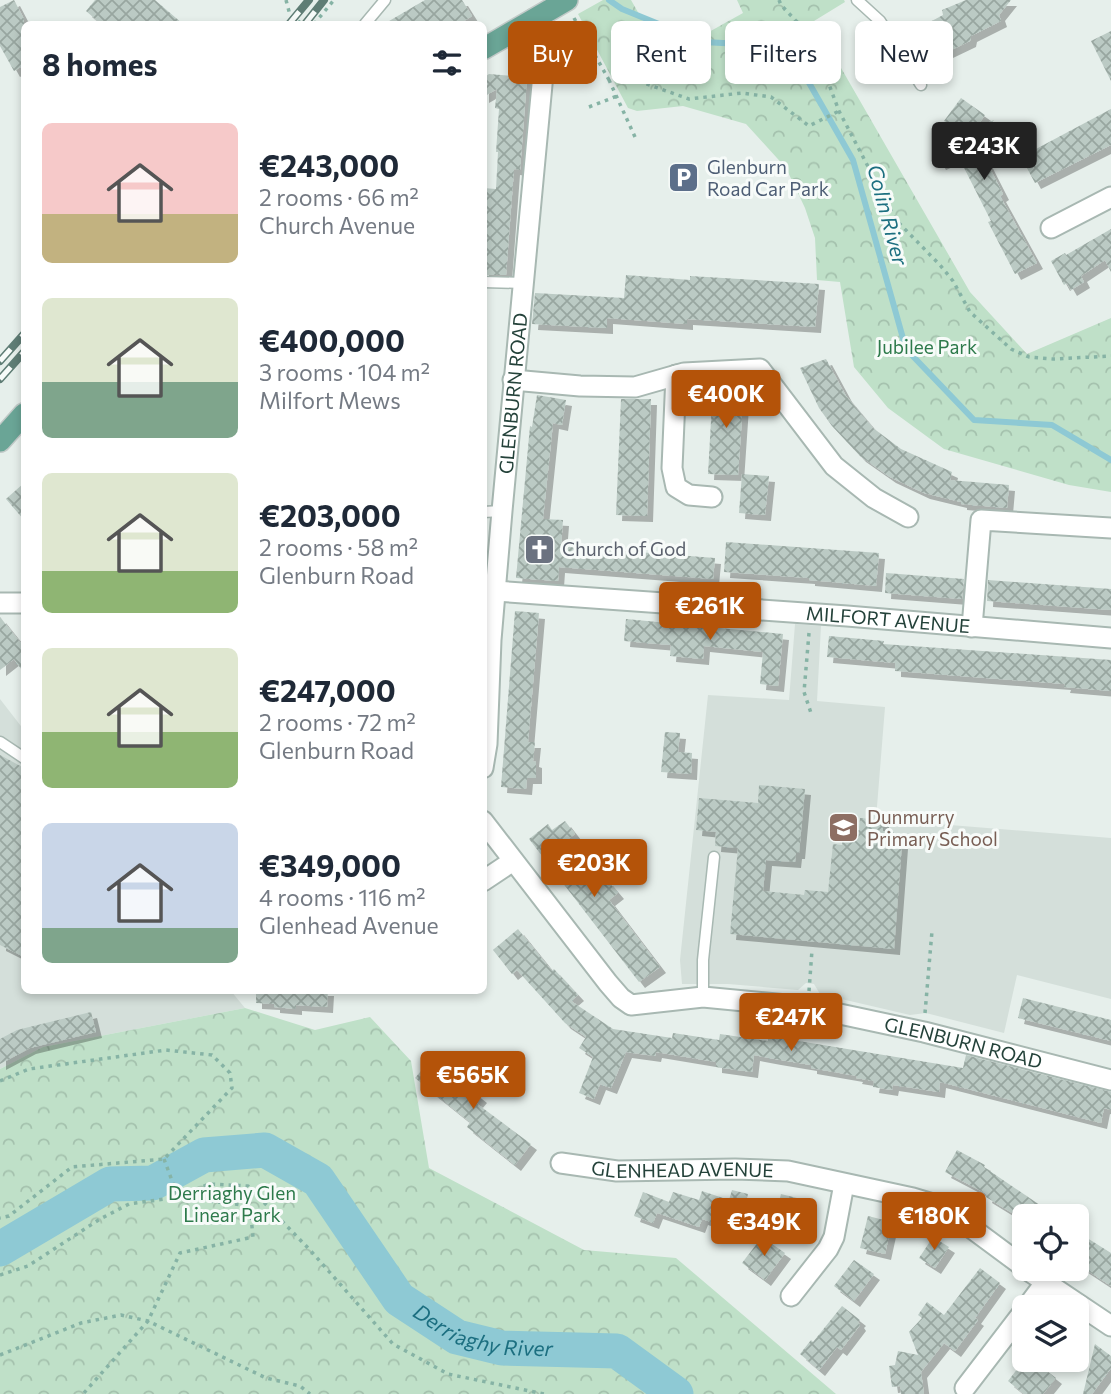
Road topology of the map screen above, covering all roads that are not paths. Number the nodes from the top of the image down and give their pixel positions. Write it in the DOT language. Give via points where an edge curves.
graph roads {
  1 [pos="385,0"];
  2 [pos="857,0"];
  3 [pos="551,6"];
  4 [pos="368,21"];
  5 [pos="487,46"];
  6 [pos="921,85"];
  7 [pos="1111,197"];
  8 [pos="1051,228"];
  9 [pos="487,282"];
  10 [pos="524,283"];
  11 [pos="676,375"];
  12 [pos="513,380"];
  13 [pos="21,417"];
  14 [pos="0,441"];
  15 [pos="712,497"];
  16 [pos="492,511"];
  17 [pos="908,517"];
  18 [pos="1111,528"];
  19 [pos="495,591"];
  20 [pos="0,603"];
  21 [pos="21,603"];
  22 [pos="972,627"];
  23 [pos="1111,638"];
  24 [pos="0,743"];
  25 [pos="487,744"];
  26 [pos="21,756"];
  27 [pos="487,826"];
  28 [pos="714,857"];
  29 [pos="513,861"];
  30 [pos="487,878"];
  31 [pos="703,997"];
  32 [pos="1111,1080"];
  33 [pos="561,1163"];
  34 [pos="844,1184"];
  35 [pos="1012,1258"];
  36 [pos="1042,1281"];
  37 [pos="1045,1283"];
  38 [pos="1036,1295"];
  39 [pos="791,1296"];
  40 [pos="1012,1326"];
  41 [pos="1111,1326"];
  42 [pos="965,1388"];
  1 -- 4 [label="lane"];
  2 -- 6 [label="lane" via="880,21"];
  3 -- 5 [label="main road"];
  3 -- 10 [label="street, GLENBURN ROAD"];
  7 -- 8 [label="street"];
  9 -- 10 [label="lane"];
  10 -- 12 [label="street, GLENBURN ROAD"];
  11 -- 12 [label="street" via="635,387"];
  11 -- 15 [label="street" via="672,468 676,487 689,495"];
  11 -- 17 [label="street" via="760,369 834,466 874,498"];
  12 -- 16 [label="street, GLENBURN ROAD"];
  13 -- 14 [label="main road"];
  16 -- 19 [label="street, GLENBURN ROAD"];
  18 -- 22 [label="street" via="981,520"];
  19 -- 22 [label="street, MILFORT AVENUE"];
  19 -- 25 [label="street, GLENBURN ROAD"];
  20 -- 21 [label="street"];
  22 -- 23 [label="street, MILFORT AVENUE"];
  24 -- 26 [label="lane"];
  27 -- 29 [label="street, GLENBURN ROAD"];
  28 -- 31 [label="lane"];
  29 -- 30 [label="street"];
  29 -- 31 [label="street, GLENBURN ROAD" via="621,998 631,1005"];
  31 -- 32 [label="street, GLENBURN ROAD" via="807,1007"];
  33 -- 34 [label="street, GLENHEAD AVENUE" via="617,1171 788,1171"];
  34 -- 35 [label="street, GLENHEAD AVENUE" via="943,1208"];
  34 -- 39 [label="street" via="828,1250"];
  36 -- 37 [label="street, GLENHEAD AVENUE"];
  37 -- 38 [label="street"];
  37 -- 41 [label="street, GLENHEAD AVENUE"];
  40 -- 42 [label="street"];
}
